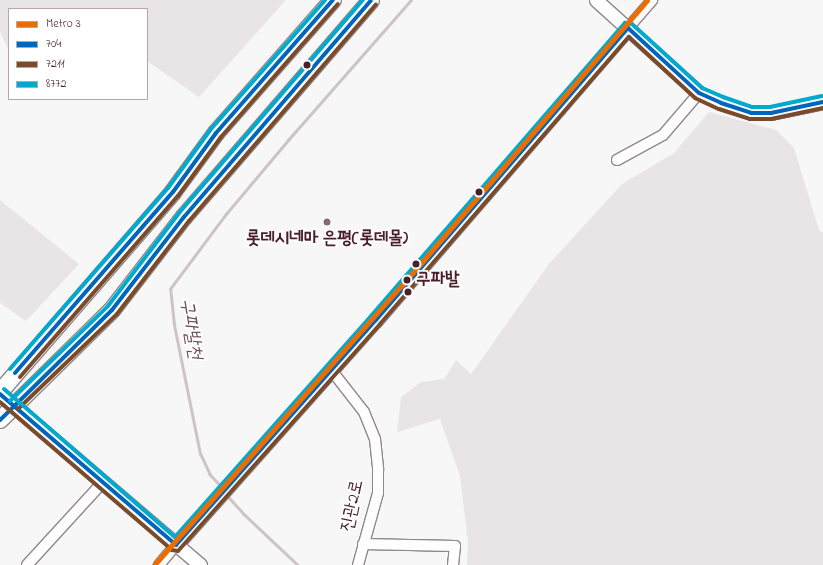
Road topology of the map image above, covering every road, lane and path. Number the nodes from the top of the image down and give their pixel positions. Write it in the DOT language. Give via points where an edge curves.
graph roads {
  1 [pos="333,0"];
  2 [pos="371,0"];
  3 [pos="596,0"];
  4 [pos="652,0"];
  5 [pos="628,28"];
  6 [pos="699,93"];
  7 [pos="823,102"];
  8 [pos="617,160"];
  9 [pos="332,370"];
  10 [pos="0,393"];
  11 [pos="14,405"];
  12 [pos="0,420"];
  13 [pos="102,482"];
  14 [pos="363,544"];
  15 [pos="176,545"];
  16 [pos="27,565"];
  17 [pos="159,565"];
  18 [pos="200,565"];
  19 [pos="358,565"];
  20 [pos="453,565"];
  1 -- 10 [label="main road" via="216,133 173,192"];
  2 -- 11 [label="main road" via="184,217 112,310"];
  3 -- 5 [label="street"];
  4 -- 5 [label="street"];
  5 -- 6 [label="street"];
  5 -- 9 [label="street"];
  6 -- 7 [label="street" via="751,113 770,113"];
  6 -- 8 [label="street" via="662,135"];
  9 -- 14 [label="street, 진관2로" via="364,412 375,439 378,493"];
  9 -- 15 [label="street"];
  10 -- 11 [label="street"];
  11 -- 12 [label="main road"];
  11 -- 13 [label="street"];
  13 -- 15 [label="street"];
  13 -- 16 [label="street"];
  14 -- 19 [label="street, 진관2로"];
  14 -- 20 [label="street" via="455,546"];
  15 -- 17 [label="street"];
  15 -- 18 [label="street"];
}
